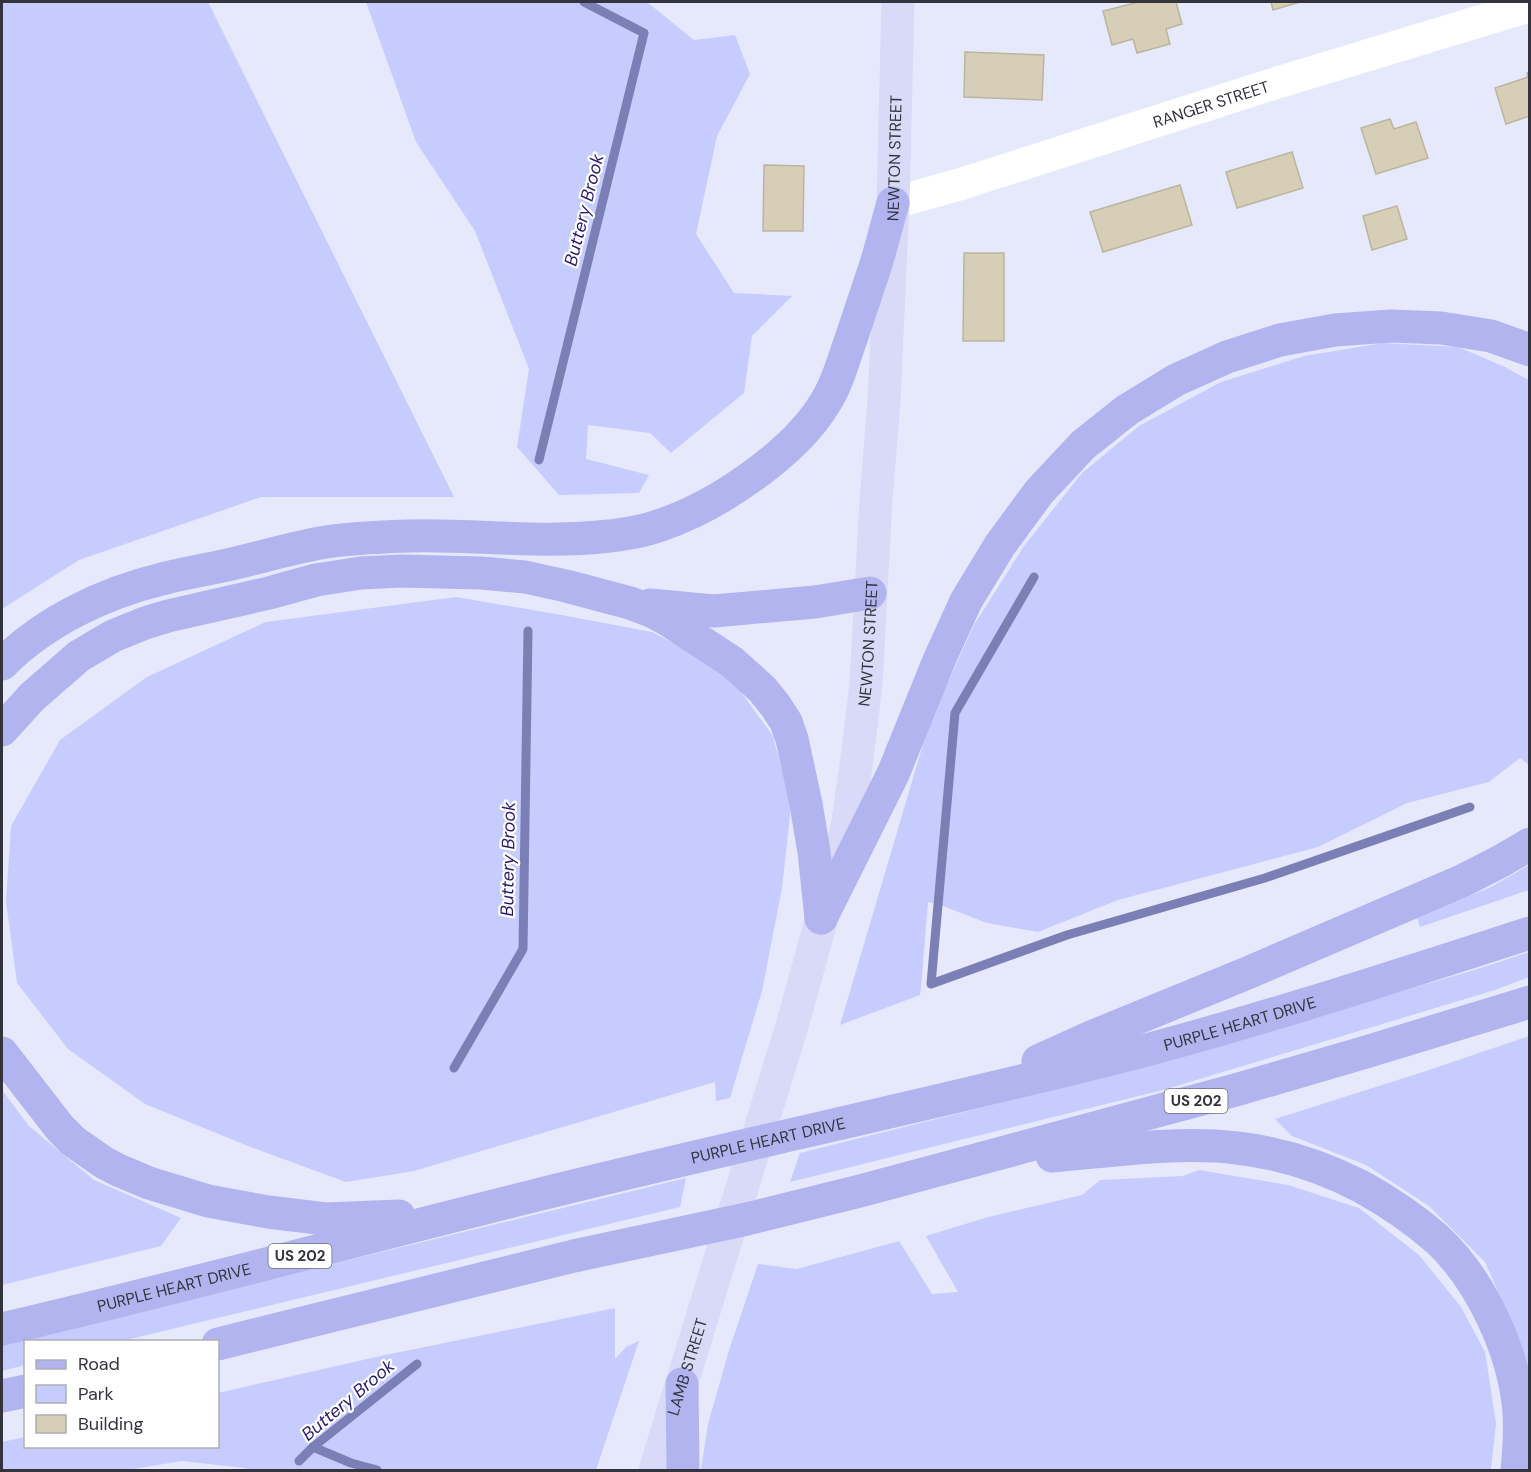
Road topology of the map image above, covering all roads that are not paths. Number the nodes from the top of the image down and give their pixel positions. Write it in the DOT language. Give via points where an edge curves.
graph roads {
  1 [pos="898,2"];
  2 [pos="1530,6"];
  3 [pos="893,203"];
  4 [pos="1530,350"];
  5 [pos="870,593"];
  6 [pos="630,603"];
  7 [pos="2,664"];
  8 [pos="2,730"];
  9 [pos="1530,844"];
  10 [pos="821,918"];
  11 [pos="1530,933"];
  12 [pos="1530,1002"];
  13 [pos="2,1053"];
  14 [pos="971,1092"];
  15 [pos="975,1160"];
  16 [pos="470,1212"];
  17 [pos="718,1264"];
  18 [pos="2,1329"];
  19 [pos="219,1344"];
  20 [pos="682,1384"];
  21 [pos="24,1390"];
  22 [pos="2,1396"];
  23 [pos="655,1470"];
  24 [pos="683,1470"];
  25 [pos="1517,1470"];
  1 -- 3 [label="main road, NEWTON STREET"];
  2 -- 3 [label="street, RANGER STREET"];
  3 -- 5 [label="main road, NEWTON STREET"];
  3 -- 7 [label="main road" via="827,401 805,430 769,464 705,506 656,527 598,537 543,540 408,536 290,549 160,579 91,603 47,627"];
  4 -- 10 [label="main road" via="1491,336 1391,326 1335,330 1280,340 1227,357 1176,380 1127,410 1083,445 1039,492 966,601 893,774"];
  5 -- 6 [label="main road" via="714,610"];
  5 -- 10 [label="main road, NEWTON STREET" via="866,684 847,828"];
  6 -- 8 [label="main road" via="503,574 401,571 316,579 168,616 113,636 62,670"];
  6 -- 10 [label="main road" via="669,620 732,662 762,688 786,722 809,818"];
  9 -- 14 [label="main road" via="1462,881 1091,1037"];
  10 -- 17 [label="main road, NEWTON STREET" via="792,1026"];
  11 -- 14 [label="main road, PURPLE HEART DRIVE / US 202" via="1207,1033"];
  12 -- 15 [label="main road, US 202" via="1239,1089"];
  13 -- 16 [label="main road" via="73,1141 118,1170 178,1193 239,1208 326,1219"];
  14 -- 16 [label="main road, PURPLE HEART DRIVE / US 202"];
  15 -- 19 [label="main road, US 202" via="747,1219 574,1256"];
  15 -- 25 [label="main road" via="1170,1147 1236,1148 1306,1163 1378,1196 1438,1240 1462,1266 1493,1318 1513,1377 1520,1442"];
  16 -- 18 [label="main road, PURPLE HEART DRIVE / US 202"];
  17 -- 20 [label="main road, LAMB STREET"];
  20 -- 23 [label="main road, LAMB STREET"];
  20 -- 24 [label="main road"];
  21 -- 22 [label="main road"];
}
